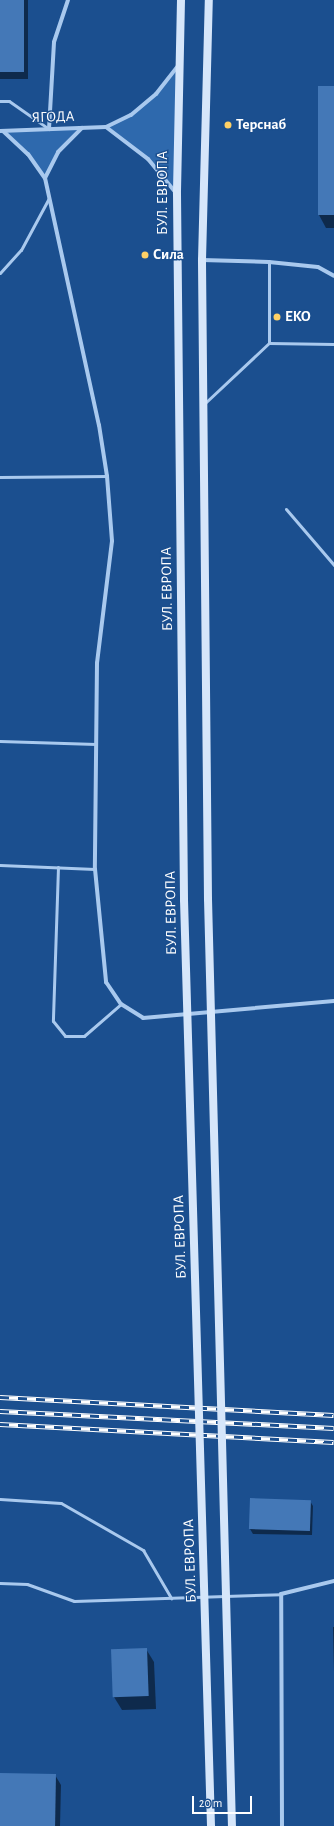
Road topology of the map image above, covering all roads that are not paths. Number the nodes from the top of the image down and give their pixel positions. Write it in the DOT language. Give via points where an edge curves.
graph roads {
  1 [pos="68,0"];
  2 [pos="181,0"];
  3 [pos="209,0"];
  4 [pos="179,64"];
  5 [pos="0,101"];
  6 [pos="106,127"];
  7 [pos="82,128"];
  8 [pos="49,129"];
  9 [pos="1,131"];
  10 [pos="45,178"];
  11 [pos="177,194"];
  12 [pos="49,198"];
  13 [pos="202,260"];
  14 [pos="270,262"];
  15 [pos="0,273"];
  16 [pos="334,276"];
  17 [pos="269,343"];
  18 [pos="334,344"];
  19 [pos="203,405"];
  20 [pos="107,476"];
  21 [pos="0,477"];
  22 [pos="286,509"];
  23 [pos="334,565"];
  24 [pos="0,741"];
  25 [pos="96,744"];
  26 [pos="0,865"];
  27 [pos="58,867"];
  28 [pos="95,869"];
  29 [pos="334,1001"];
  30 [pos="121,1004"];
  31 [pos="0,1500"];
  32 [pos="334,1581"];
  33 [pos="0,1583"];
  34 [pos="281,1594"];
  35 [pos="171,1598"];
  36 [pos="211,1826"];
  37 [pos="232,1826"];
  38 [pos="282,1826"];
  1 -- 8 [label="street" via="54,42"];
  2 -- 4 [label="main road, БУЛ. ЕВРОПА"];
  3 -- 13 [label="main road"];
  4 -- 6 [label="street" via="156,94 131,115"];
  4 -- 11 [label="main road, БУЛ. ЕВРОПА"];
  5 -- 8 [label="lane" via="9,101"];
  6 -- 7 [label="street, ЯГОДА"];
  6 -- 11 [label="street" via="148,159"];
  7 -- 8 [label="street, ЯГОДА"];
  7 -- 10 [label="street" via="58,152"];
  8 -- 9 [label="street, ЯГОДА"];
  9 -- 10 [label="street" via="28,154"];
  10 -- 12 [label="street"];
  11 -- 36 [label="main road, БУЛ. ЕВРОПА, bridge" via="184,900"];
  12 -- 15 [label="lane" via="21,250"];
  12 -- 20 [label="street" via="99,425"];
  13 -- 14 [label="street"];
  13 -- 19 [label="main road"];
  14 -- 16 [label="street" via="318,267"];
  14 -- 17 [label="lane"];
  17 -- 18 [label="lane"];
  17 -- 19 [label="lane"];
  19 -- 37 [label="main road, bridge" via="208,899"];
  20 -- 21 [label="lane"];
  20 -- 25 [label="street" via="112,541 97,663"];
  22 -- 23 [label="lane"];
  24 -- 25 [label="lane"];
  25 -- 28 [label="street"];
  26 -- 27 [label="lane"];
  27 -- 28 [label="lane"];
  27 -- 30 [label="lane" via="53,1021 65,1036 84,1036"];
  28 -- 30 [label="street" via="106,982"];
  29 -- 30 [label="street" via="143,1018"];
  31 -- 35 [label="lane" via="61,1503 143,1550"];
  32 -- 34 [label="street"];
  33 -- 35 [label="lane" via="28,1584 74,1601"];
  34 -- 35 [label="lane"];
  34 -- 38 [label="street"];
}
